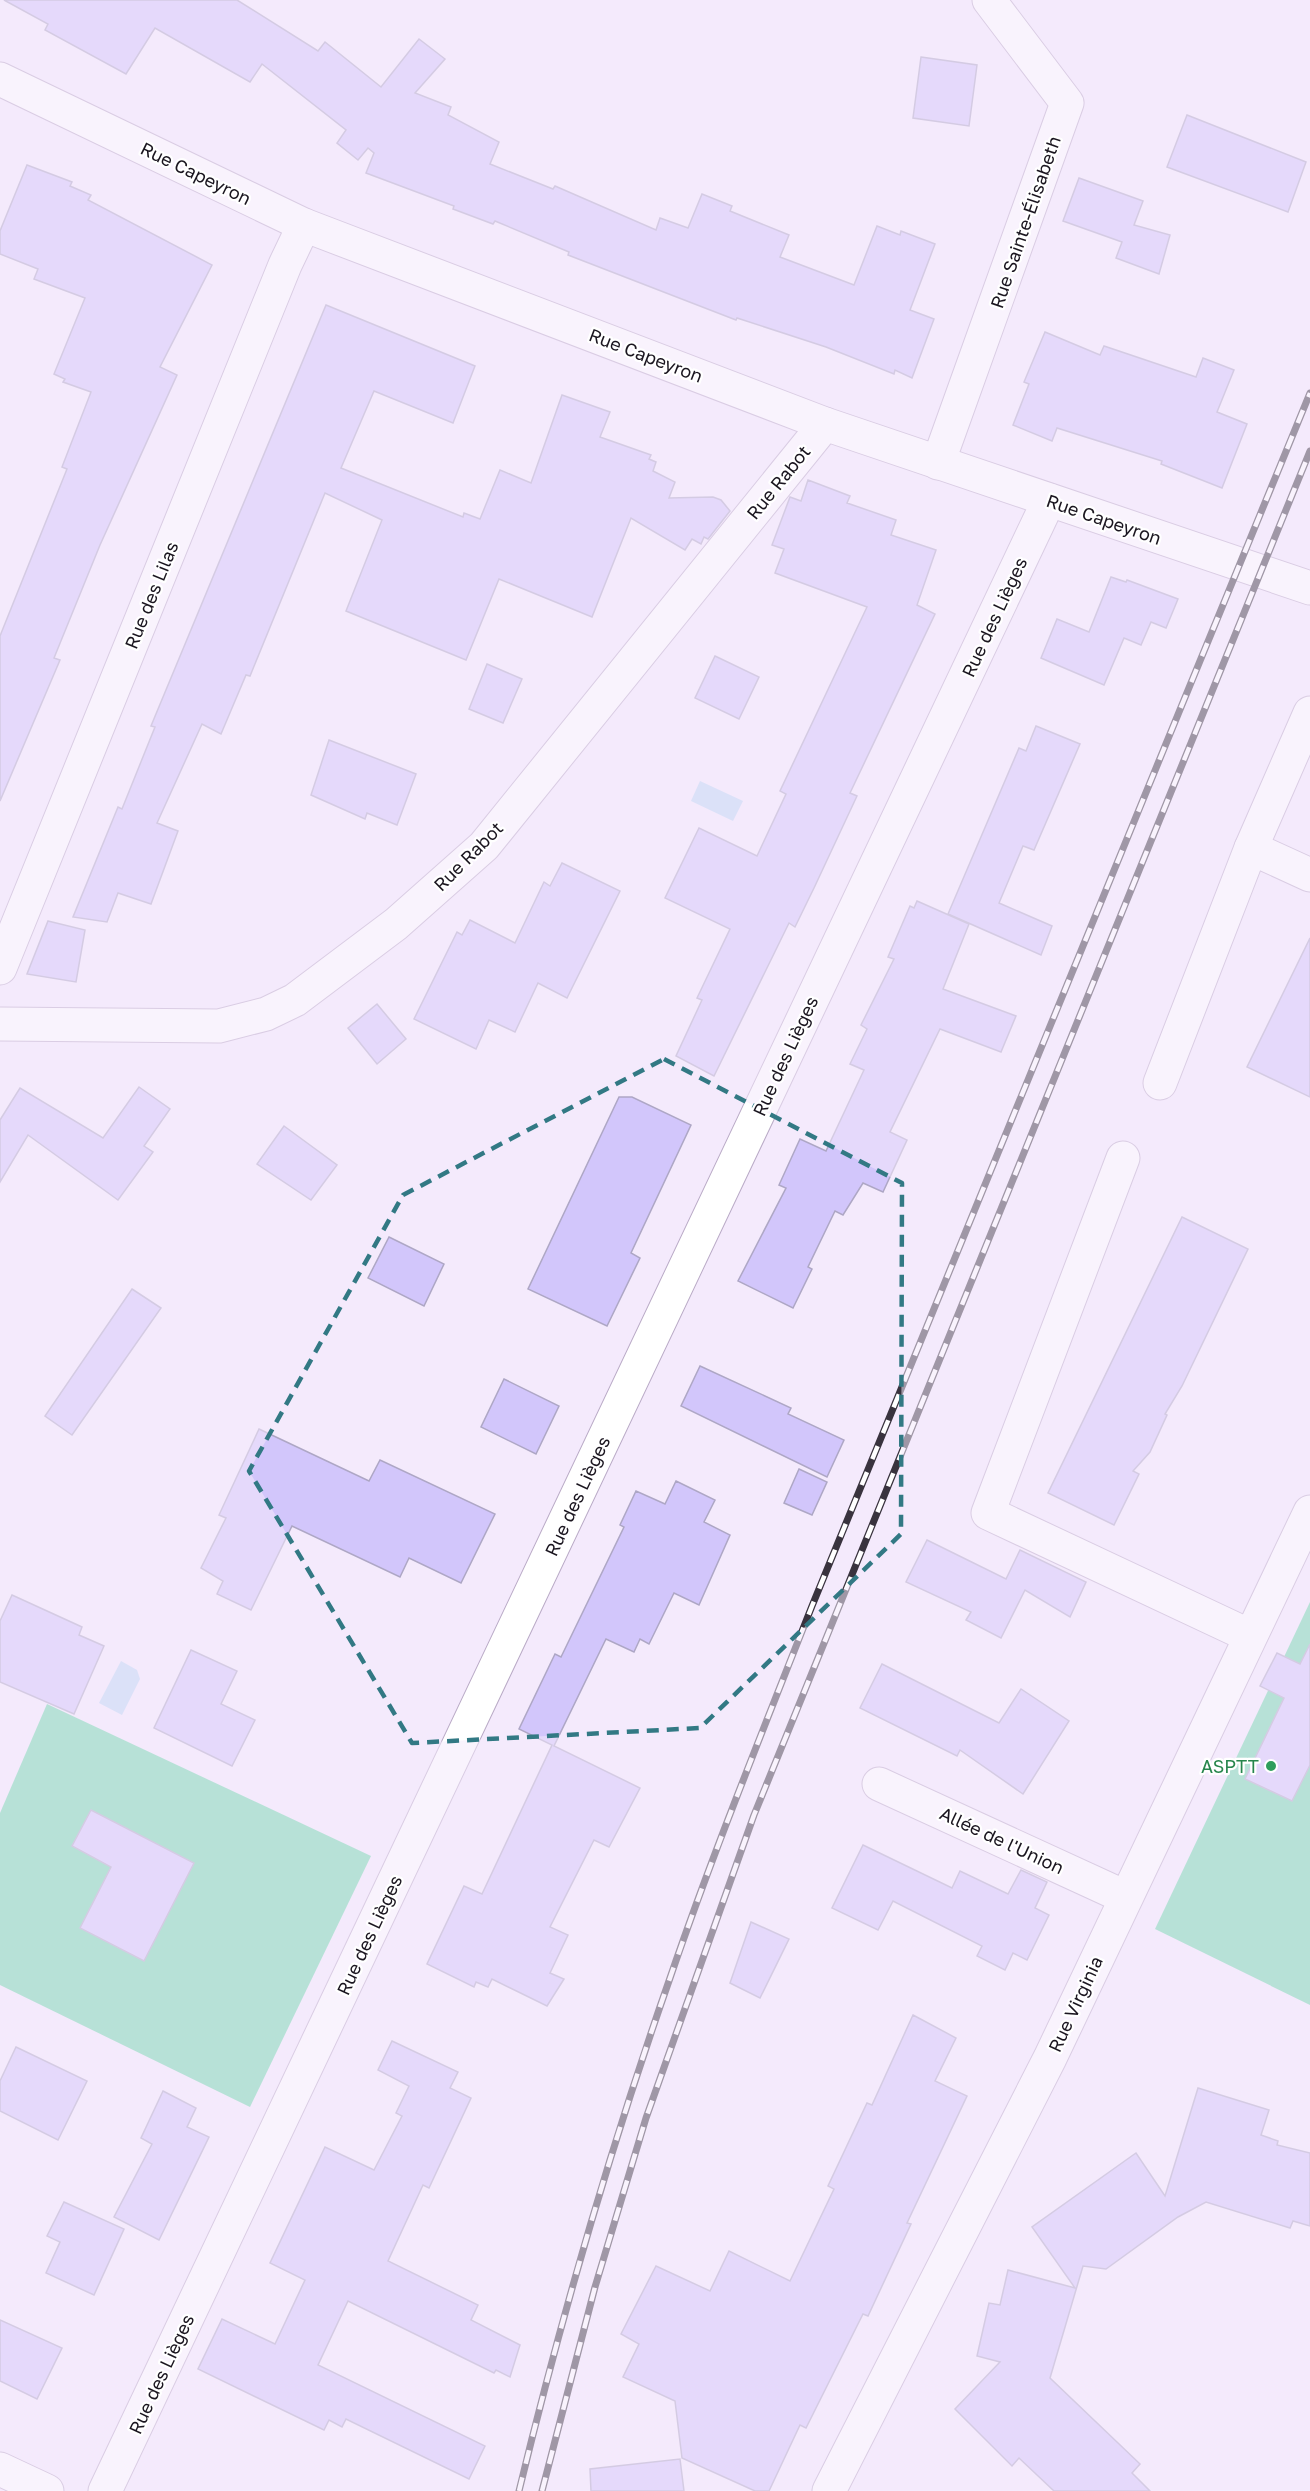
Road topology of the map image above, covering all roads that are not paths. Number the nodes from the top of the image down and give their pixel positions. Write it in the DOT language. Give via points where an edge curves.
graph roads {
  1 [pos="989,0"];
  2 [pos="0,79"];
  3 [pos="304,225"];
  4 [pos="825,424"];
  5 [pos="938,463"];
  6 [pos="1049,500"];
  7 [pos="1310,588"];
  8 [pos="1310,713"];
  9 [pos="1251,848"];
  10 [pos="1310,875"];
  11 [pos="0,968"];
  12 [pos="0,1024"];
  13 [pos="1160,1083"];
  14 [pos="1123,1158"];
  15 [pos="1310,1512"];
  16 [pos="1250,1635"];
  17 [pos="879,1784"];
  18 [pos="1125,1897"];
  19 [pos="0,2469"];
  20 [pos="47,2491"];
  21 [pos="105,2491"];
  22 [pos="829,2491"];
  1 -- 5 [label="street, Rue Sainte-Élisabeth" via="1067,103"];
  2 -- 3 [label="street, Rue Capeyron"];
  3 -- 4 [label="street, Rue Capeyron"];
  3 -- 11 [label="street, Rue des Lilas"];
  4 -- 5 [label="street, Rue Capeyron"];
  4 -- 12 [label="street, Rue Rabot" via="484,846 396,924 295,1000 266,1014 219,1026"];
  5 -- 6 [label="street, Rue Capeyron"];
  6 -- 7 [label="street, Rue Capeyron"];
  6 -- 21 [label="street, Rue des Lièges"];
  8 -- 9 [label="street"];
  9 -- 10 [label="street"];
  9 -- 13 [label="street"];
  14 -- 16 [label="street" via="988,1513"];
  15 -- 16 [label="street, Rue Virginia"];
  16 -- 18 [label="street, Rue Virginia"];
  17 -- 18 [label="street, Allée de l'Union"];
  18 -- 22 [label="street, Rue Virginia" via="1050,2058"];
  19 -- 20 [label="street"];
}
